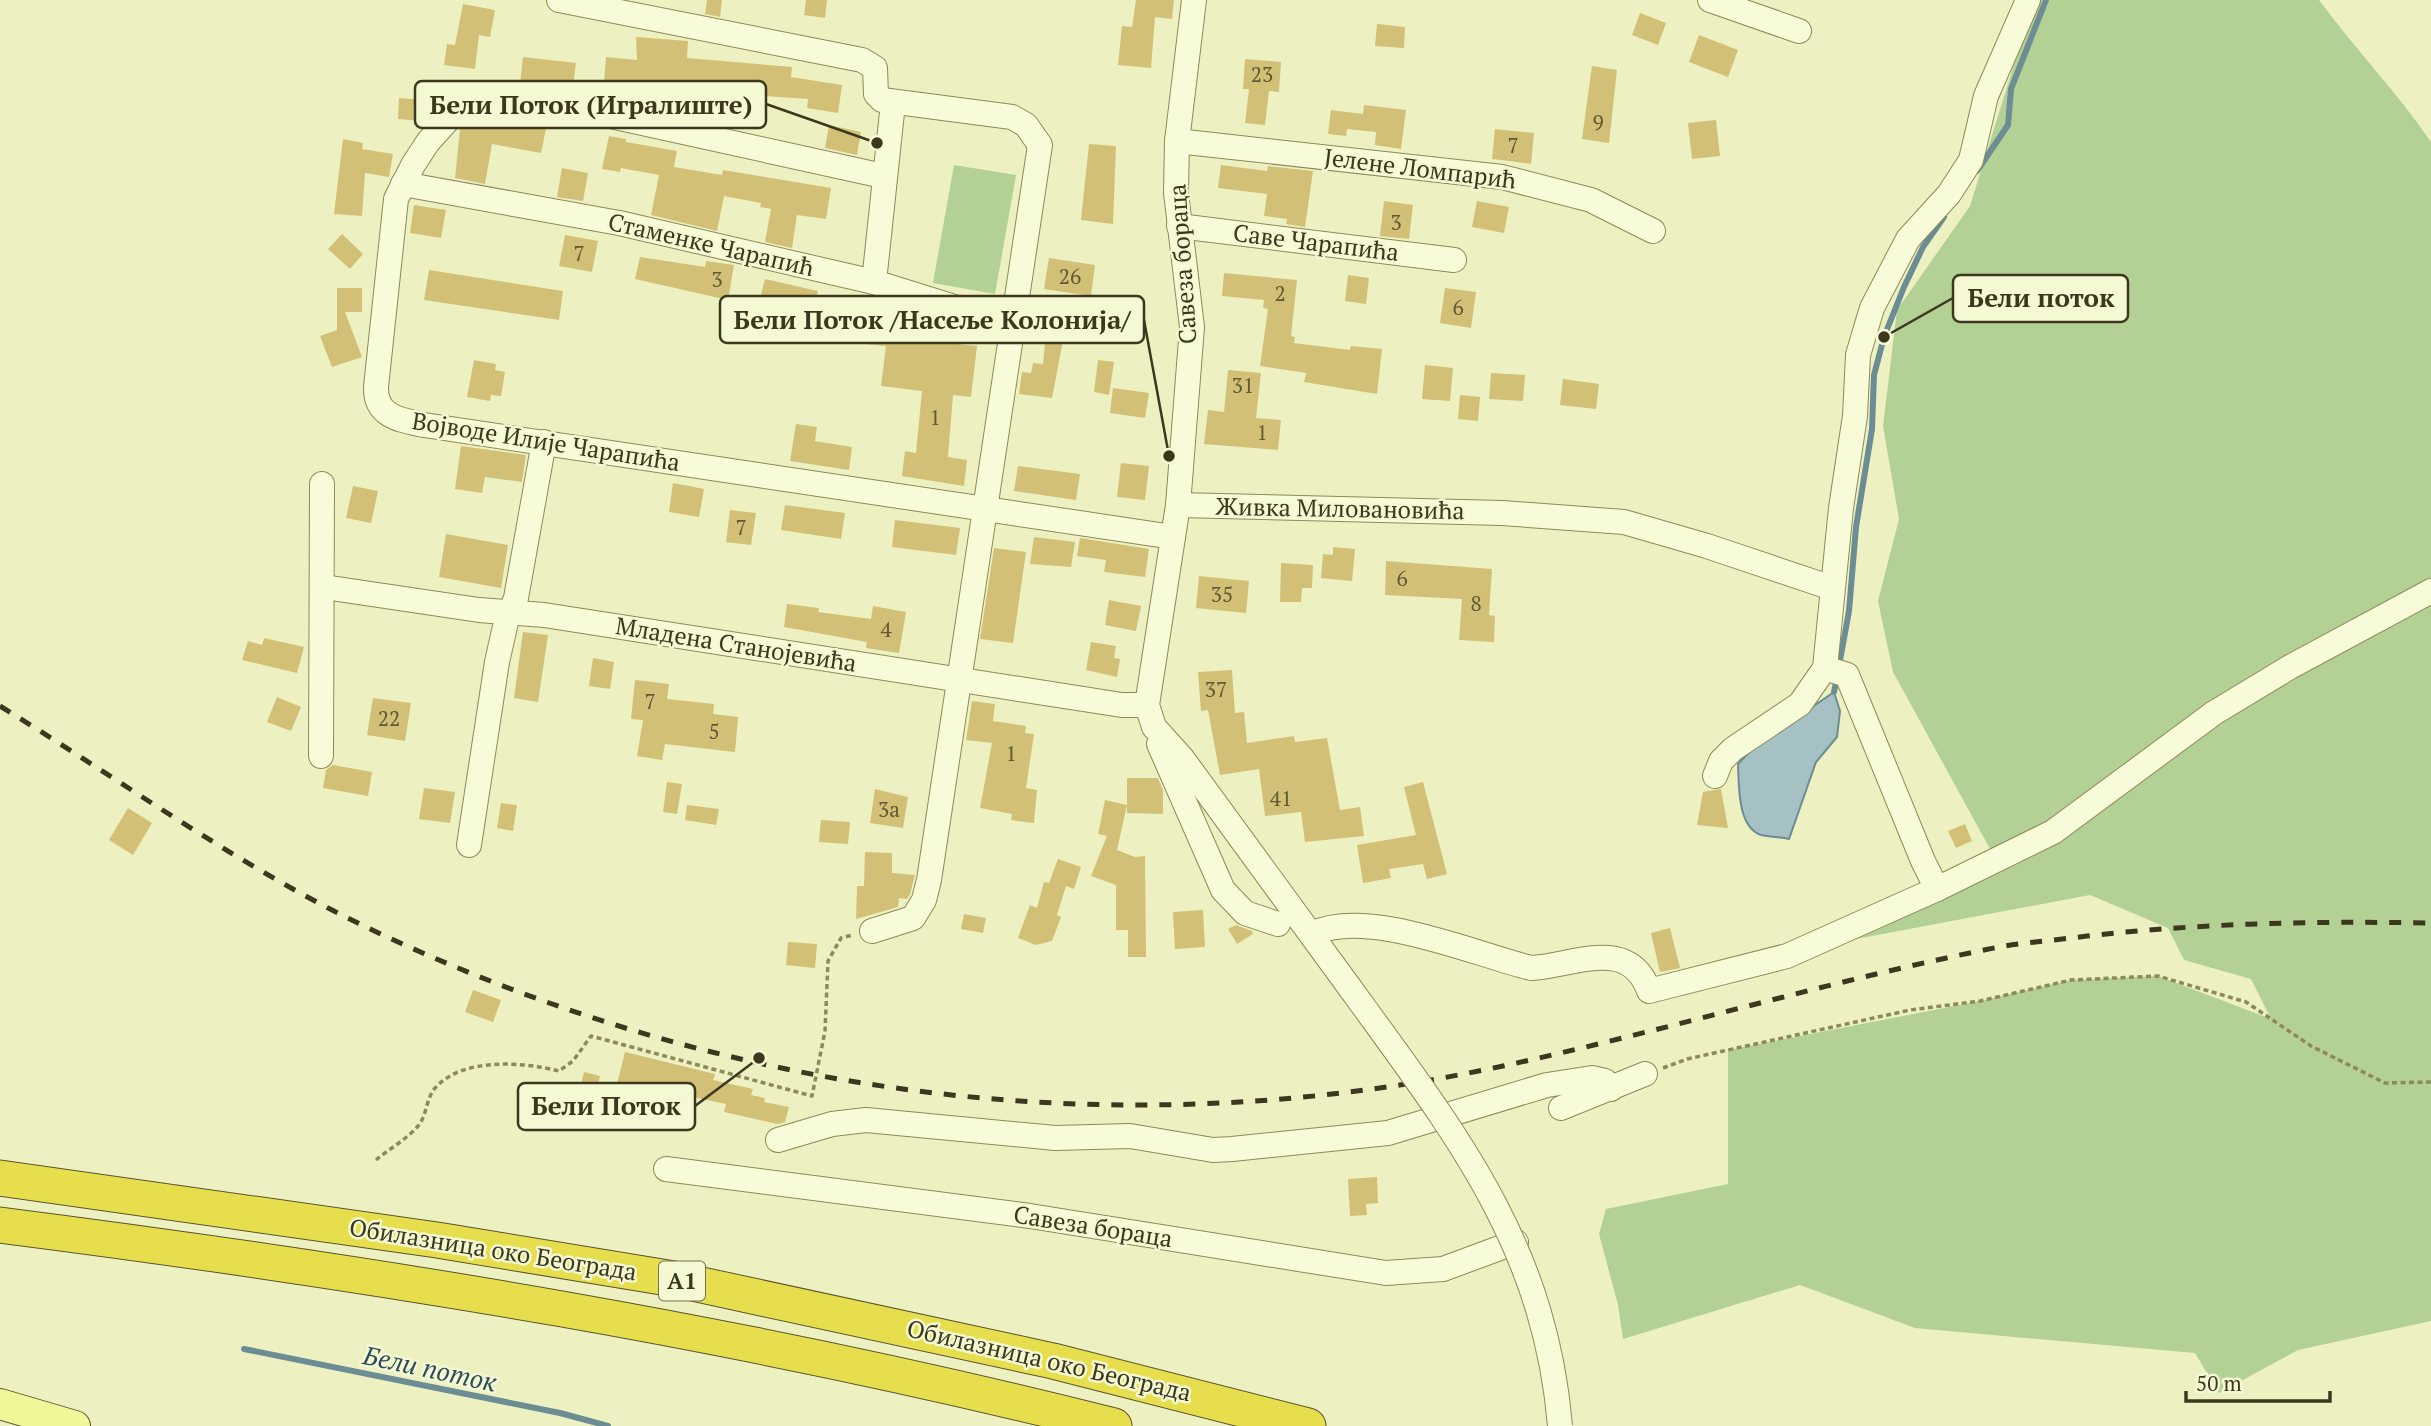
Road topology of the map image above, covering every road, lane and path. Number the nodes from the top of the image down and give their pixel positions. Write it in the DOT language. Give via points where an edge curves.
graph roads {
  1 [pos="559,0"];
  2 [pos="1194,0"];
  3 [pos="1710,0"];
  4 [pos="2028,0"];
  5 [pos="1799,31"];
  6 [pos="892,103"];
  7 [pos="1177,141"];
  8 [pos="883,176"];
  9 [pos="403,184"];
  10 [pos="1179,226"];
  11 [pos="1653,231"];
  12 [pos="1454,260"];
  13 [pos="874,282"];
  14 [pos="1014,326"];
  15 [pos="544,442"];
  16 [pos="322,484"];
  17 [pos="1178,505"];
  18 [pos="985,508"];
  19 [pos="1173,537"];
  20 [pos="324,587"];
  21 [pos="1832,588"];
  22 [pos="2431,591"];
  23 [pos="512,611"];
  24 [pos="1834,671"];
  25 [pos="960,680"];
  26 [pos="1147,705"];
  27 [pos="1158,733"];
  28 [pos="321,756"];
  29 [pos="1715,776"];
  30 [pos="469,845"];
  31 [pos="1937,889"];
  32 [pos="1278,924"];
  33 [pos="872,931"];
  34 [pos="1312,934"];
  35 [pos="1645,1074"];
  36 [pos="2431,1082"];
  37 [pos="1611,1089"];
  38 [pos="1561,1108"];
  39 [pos="778,1140"];
  40 [pos="376,1160"];
  41 [pos="666,1169"];
  42 [pos="0,1178"];
  43 [pos="0,1226"];
  44 [pos="1516,1242"];
  45 [pos="0,1404"];
  46 [pos="75,1426"];
  47 [pos="1114,1426"];
  48 [pos="1308,1426"];
  49 [pos="1560,1426"];
  1 -- 6 [label="street" via="869,62 876,72 876,94"];
  2 -- 7 [label="street, Савеза бораца"];
  3 -- 5 [label="street"];
  4 -- 21 [label="street" via="1986,96 1971,160 1949,194 1908,239 1872,308 1858,355 1855,416"];
  6 -- 8 [label="street"];
  6 -- 14 [label="street" via="1012,117 1037,138 1042,152"];
  7 -- 10 [label="street, Савеза бораца"];
  7 -- 11 [label="street, Јелене Ломпарић" via="1502,177 1591,200"];
  8 -- 9 [label="street, Војводе Илије Чарапића" via="500,96 468,101 454,111 428,142"];
  8 -- 13 [label="street"];
  9 -- 13 [label="street, Стаменке Чарапић" via="620,223"];
  9 -- 15 [label="street, Војводе Илије Чарапића" via="393,212 389,247 376,387 382,409 394,418 425,425"];
  10 -- 12 [label="street, Саве Чарапића"];
  10 -- 17 [label="street, Савеза бораца" via="1192,327"];
  13 -- 14 [label="street, Стаменке Чарапић"];
  14 -- 18 [label="street"];
  15 -- 18 [label="street, Војводе Илије Чарапића"];
  15 -- 23 [label="street"];
  16 -- 20 [label="street"];
  17 -- 19 [label="street, Савеза бораца"];
  17 -- 21 [label="street, Живка Миловановића" via="1502,513 1624,522"];
  18 -- 19 [label="street, Војводе Илије Чарапића"];
  18 -- 25 [label="street"];
  19 -- 26 [label="street, Савеза бораца"];
  20 -- 23 [label="street, Младена Станојевића"];
  20 -- 28 [label="street"];
  21 -- 24 [label="street"];
  22 -- 31 [label="street" via="2214,713 2053,832"];
  23 -- 25 [label="street, Младена Станојевића"];
  23 -- 30 [label="street" via="497,662"];
  24 -- 29 [label="street" via="1800,704 1732,749"];
  24 -- 31 [label="street"];
  25 -- 26 [label="street, Младена Станојевића"];
  25 -- 33 [label="street" via="924,900 913,918"];
  26 -- 27 [label="street"];
  27 -- 32 [label="street" via="1162,752 1223,890 1245,913"];
  27 -- 34 [label="street" via="1182,758"];
  31 -- 34 [label="street" via="1787,956 1648,991 1640,972 1619,959 1589,958 1531,968 1395,931 1335,924"];
  33 -- 40 [label="path" via="841,937 828,961 825,1031 812,1097 591,1036 559,1071 534,1065 490,1066 453,1075 434,1088 419,1126"];
  34 -- 44 [label="street, bridge" via="1466,1150"];
  35 -- 36 [label="path" via="1687,1059 1910,1010 1980,1001 2071,980 2158,976 2246,1002 2311,1046 2385,1083"];
  35 -- 37 [label="street"];
  37 -- 38 [label="street"];
  37 -- 39 [label="street" via="1605,1081 1592,1078 1547,1085 1388,1133 1232,1149 1130,1136 1055,1138 866,1119"];
  41 -- 44 [label="street, Савеза бораца" via="1030,1216 1402,1273 1462,1264"];
  42 -- 48 [label="highway, Обилазница око Београда / A1" via="674,1279 1053,1361"];
  43 -- 47 [label="highway, Обилазница око Београда / A1" via="305,1265 610,1316 851,1364"];
  44 -- 49 [label="street, bridge" via="1544,1328"];
  45 -- 46 [label="main road"];
}
